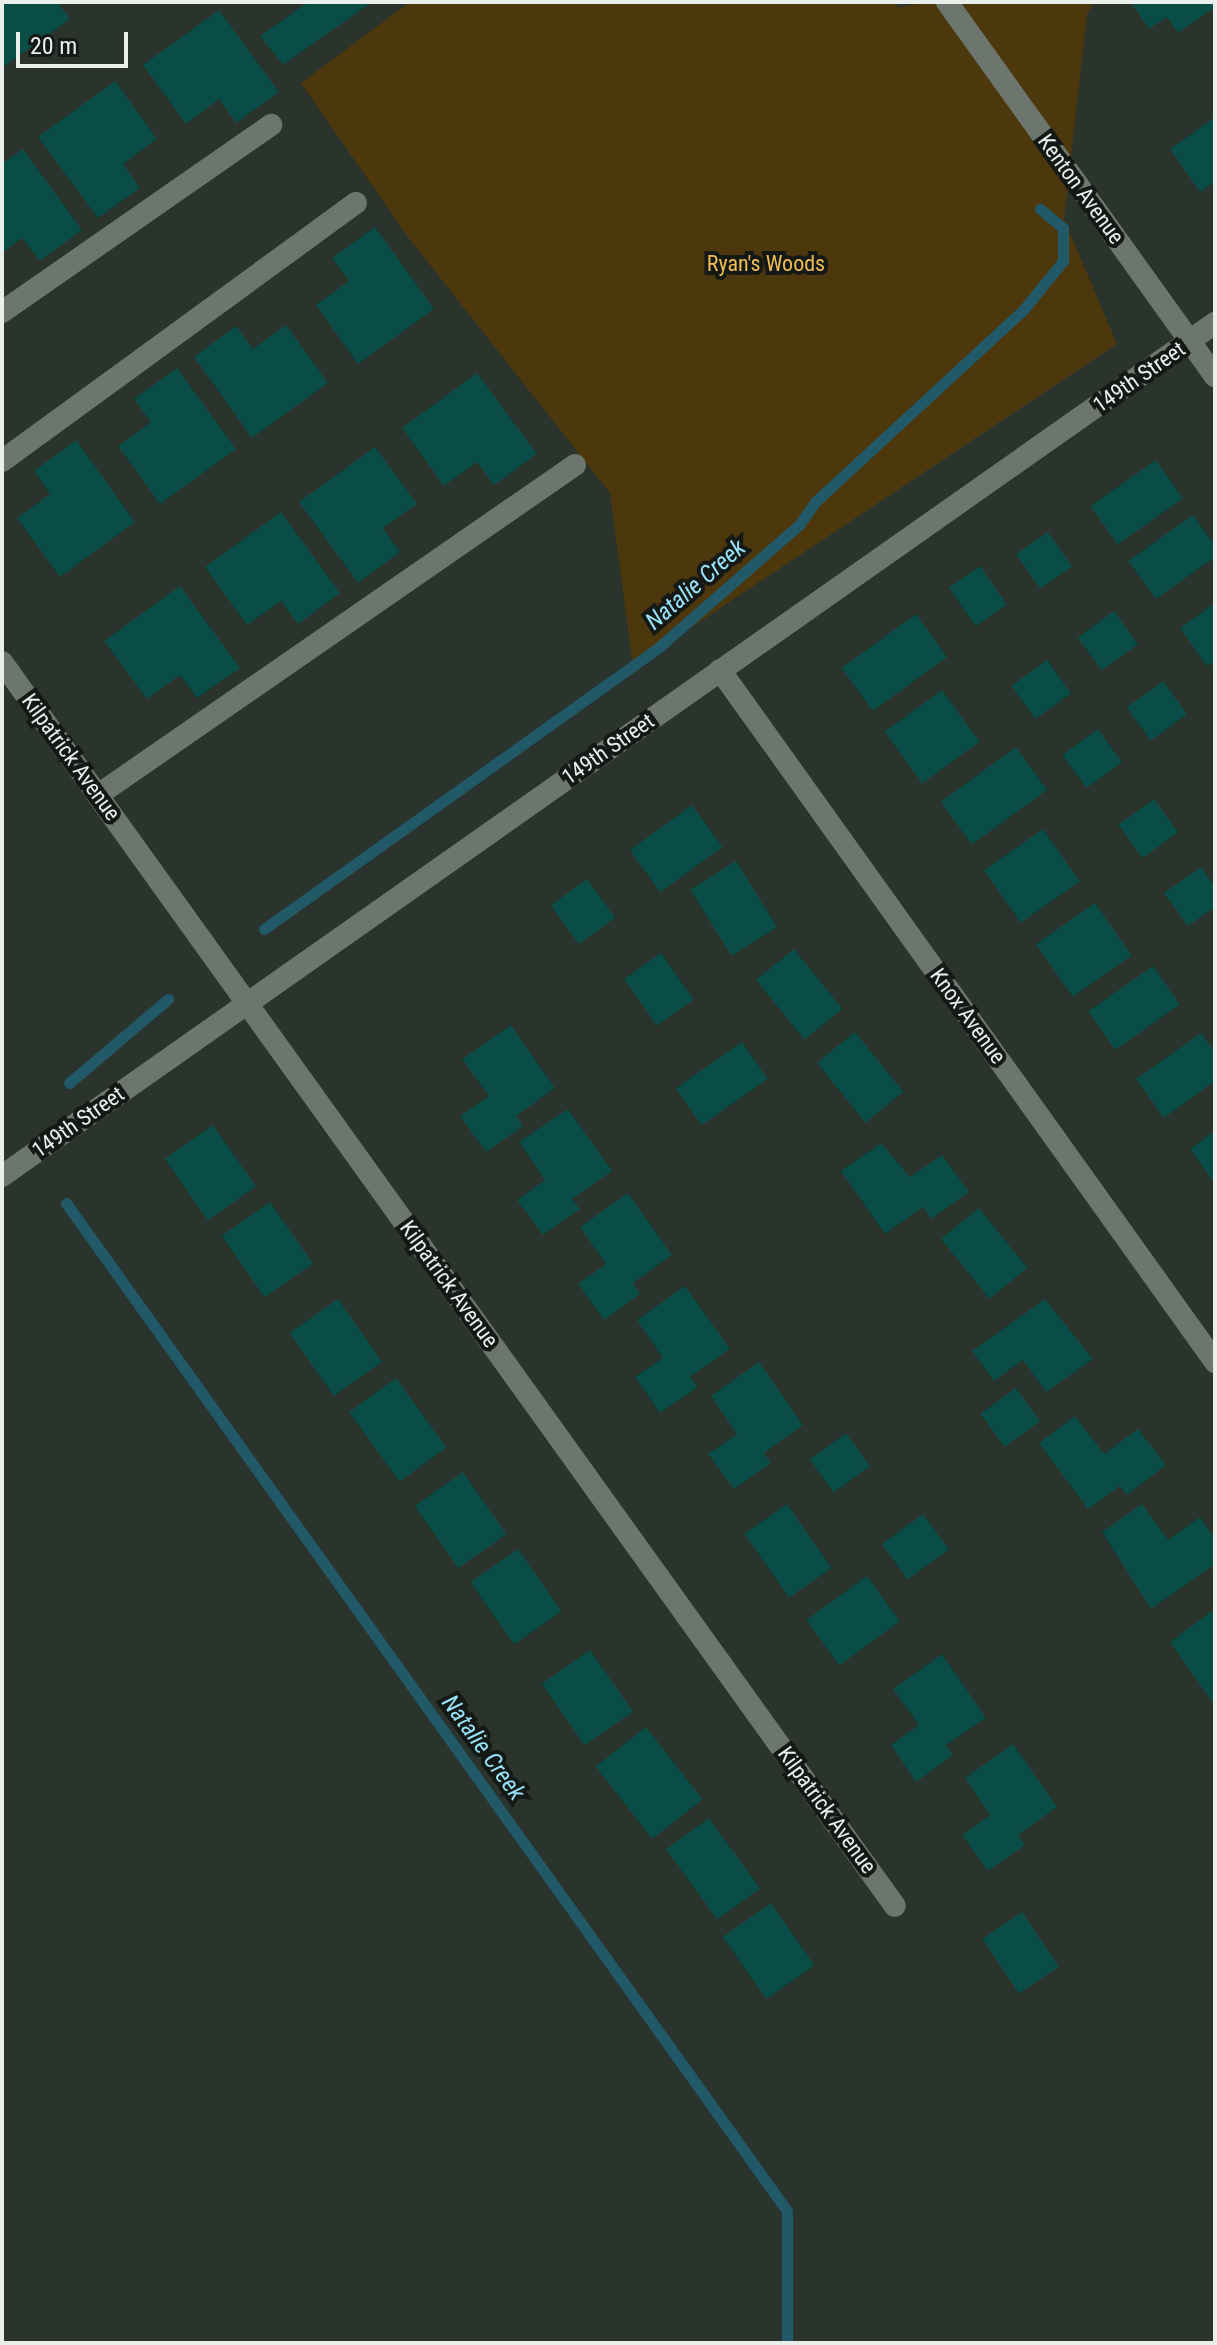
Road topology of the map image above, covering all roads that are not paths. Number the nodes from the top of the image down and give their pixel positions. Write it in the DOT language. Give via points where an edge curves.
graph roads {
  1 [pos="947,2"];
  2 [pos="271,125"];
  3 [pos="356,203"];
  4 [pos="2,312"];
  5 [pos="1215,323"];
  6 [pos="1190,341"];
  7 [pos="1215,376"];
  8 [pos="2,461"];
  9 [pos="575,465"];
  10 [pos="2,662"];
  11 [pos="720,670"];
  12 [pos="98,795"];
  13 [pos="247,1002"];
  14 [pos="2,1176"];
  15 [pos="1215,1362"];
  16 [pos="895,1906"];
  1 -- 6 [label="street, Kenton Avenue"];
  2 -- 4 [label="street"];
  3 -- 8 [label="street"];
  5 -- 6 [label="street, 149th Street"];
  6 -- 7 [label="street, Kenton Avenue"];
  6 -- 11 [label="street, 149th Street"];
  9 -- 12 [label="street"];
  10 -- 12 [label="street, Kilpatrick Avenue"];
  11 -- 13 [label="street, 149th Street"];
  11 -- 15 [label="street, Knox Avenue"];
  12 -- 13 [label="street, Kilpatrick Avenue"];
  13 -- 14 [label="street, 149th Street"];
  13 -- 16 [label="street, Kilpatrick Avenue"];
}
